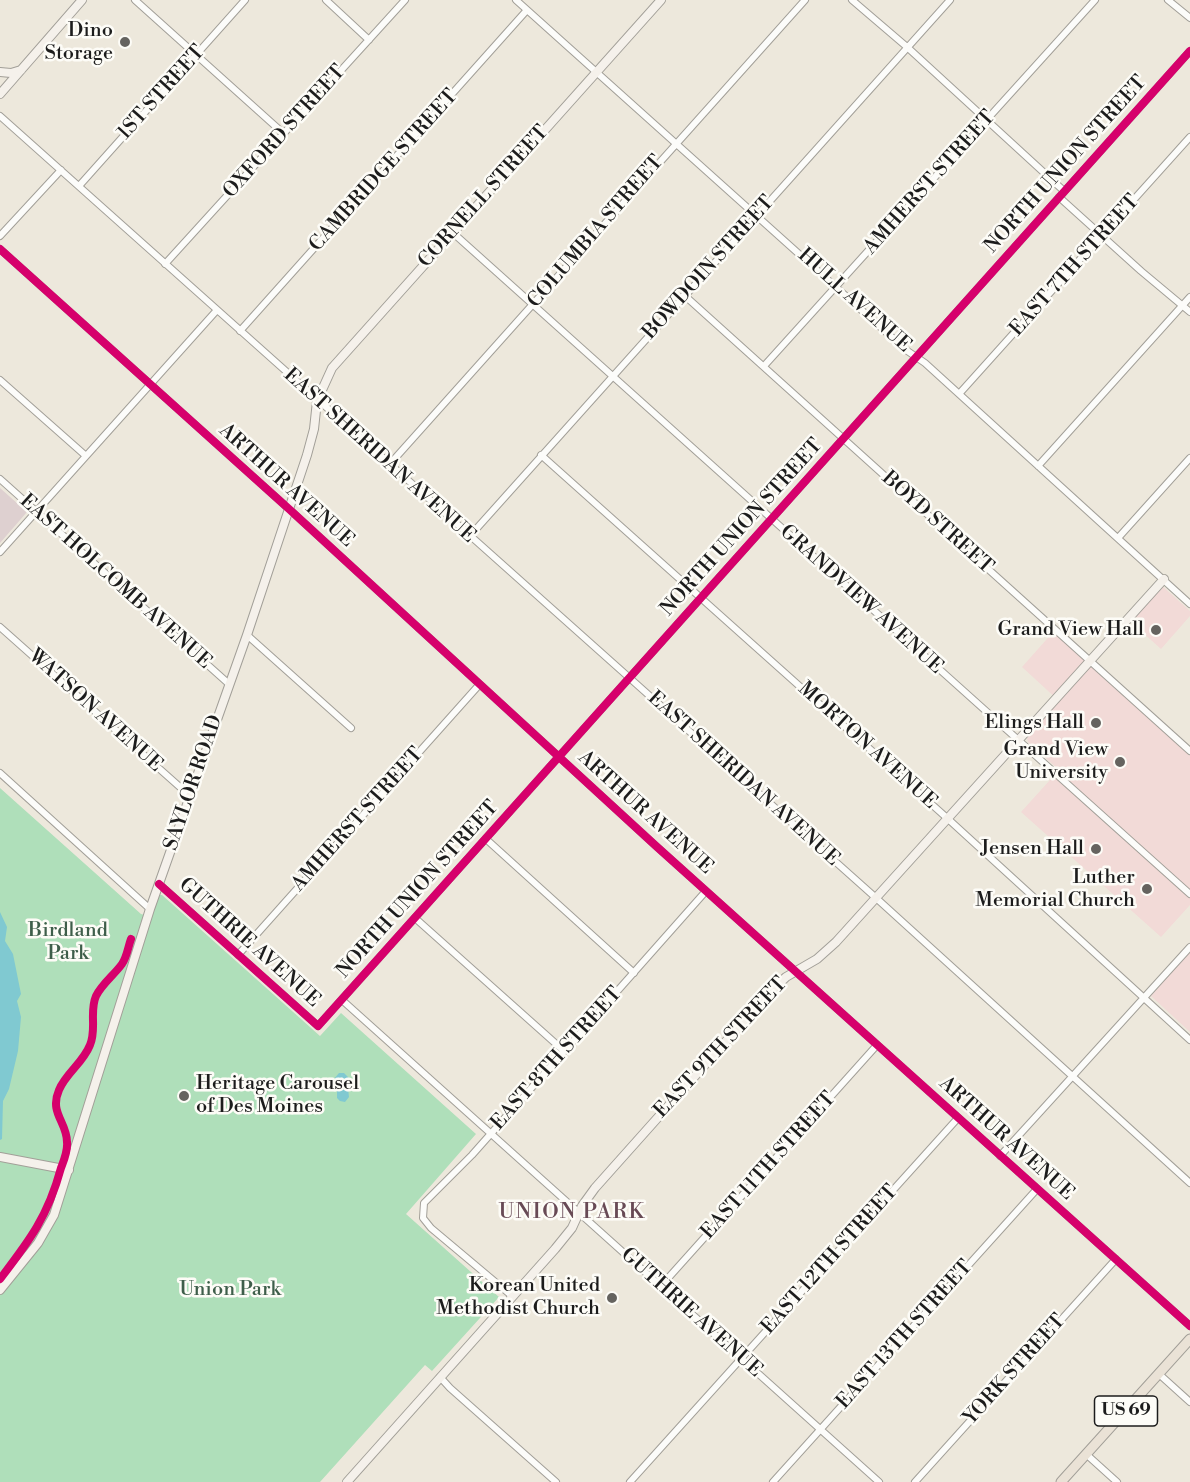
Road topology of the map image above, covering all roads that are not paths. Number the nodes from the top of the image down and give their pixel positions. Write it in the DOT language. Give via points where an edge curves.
graph roads {
  1 [pos="82,0"];
  2 [pos="135,0"];
  3 [pos="245,0"];
  4 [pos="326,0"];
  5 [pos="405,0"];
  6 [pos="516,0"];
  7 [pos="661,0"];
  8 [pos="805,0"];
  9 [pos="852,0"];
  10 [pos="950,0"];
  11 [pos="1095,0"];
  12 [pos="1168,0"];
  13 [pos="527,10"];
  14 [pos="1190,18"];
  15 [pos="369,40"];
  16 [pos="907,47"];
  17 [pos="1190,51"];
  18 [pos="195,55"];
  19 [pos="21,70"];
  20 [pos="596,71"];
  21 [pos="0,72"];
  22 [pos="0,94"];
  23 [pos="0,116"];
  24 [pos="986,121"];
  25 [pos="283,134"];
  26 [pos="1190,137"];
  27 [pos="676,143"];
  28 [pos="61,170"];
  29 [pos="79,186"];
  30 [pos="1064,191"];
  31 [pos="1059,197"];
  32 [pos="756,214"];
  33 [pos="452,232"];
  34 [pos="1,235"];
  35 [pos="1102,236"];
  36 [pos="0,249"];
  37 [pos="165,264"];
  38 [pos="836,287"];
  39 [pos="684,296"];
  40 [pos="1190,297"];
  41 [pos="532,305"];
  42 [pos="1182,305"];
  43 [pos="217,310"];
  44 [pos="1190,312"];
  45 [pos="240,331"];
  46 [pos="916,357"];
  47 [pos="764,366"];
  48 [pos="613,375"];
  49 [pos="0,380"];
  50 [pos="150,384"];
  51 [pos="959,394"];
  52 [pos="317,401"];
  53 [pos="844,438"];
  54 [pos="541,455"];
  55 [pos="86,456"];
  56 [pos="1190,458"];
  57 [pos="389,465"];
  58 [pos="1038,466"];
  59 [pos="0,479"];
  60 [pos="289,509"];
  61 [pos="36,511"];
  62 [pos="771,520"];
  63 [pos="469,537"];
  64 [pos="1118,538"];
  65 [pos="0,552"];
  66 [pos="1164,579"];
  67 [pos="701,598"];
  68 [pos="1190,604"];
  69 [pos="0,627"];
  70 [pos="247,635"];
  71 [pos="1089,660"];
  72 [pos="630,679"];
  73 [pos="229,684"];
  74 [pos="478,686"];
  75 [pos="351,728"];
  76 [pos="1018,740"];
  77 [pos="1190,751"];
  78 [pos="559,758"];
  79 [pos="0,773"];
  80 [pos="190,796"];
  81 [pos="947,818"];
  82 [pos="486,839"];
  83 [pos="159,884"];
  84 [pos="706,891"];
  85 [pos="1190,894"];
  86 [pos="875,897"];
  87 [pos="150,909"];
  88 [pos="415,918"];
  89 [pos="1190,947"];
  90 [pos="238,955"];
  91 [pos="795,971"];
  92 [pos="634,973"];
  93 [pos="1144,998"];
  94 [pos="342,1000"];
  95 [pos="318,1026"];
  96 [pos="1190,1040"];
  97 [pos="877,1045"];
  98 [pos="564,1052"];
  99 [pos="1072,1077"];
  100 [pos="958,1118"];
  101 [pos="490,1133"];
  102 [pos="1000,1156"];
  103 [pos="0,1157"];
  104 [pos="69,1170"];
  105 [pos="1190,1183"];
  106 [pos="1037,1189"];
  107 [pos="580,1212"];
  108 [pos="1116,1259"];
  109 [pos="661,1286"];
  110 [pos="0,1290"];
  111 [pos="512,1296"];
  112 [pos="1190,1326"];
  113 [pos="1190,1340"];
  114 [pos="741,1359"];
  115 [pos="1159,1374"];
  116 [pos="440,1377"];
  117 [pos="1190,1402"];
  118 [pos="820,1430"];
  119 [pos="1086,1454"];
  120 [pos="347,1482"];
  121 [pos="556,1482"];
  122 [pos="630,1482"];
  123 [pos="773,1482"];
  124 [pos="879,1482"];
  125 [pos="915,1482"];
  126 [pos="1061,1482"];
  127 [pos="1117,1482"];
  1 -- 19 [label="street"];
  2 -- 18 [label="street"];
  3 -- 18 [label="street, 1ST STREET"];
  4 -- 15 [label="street"];
  5 -- 15 [label="street, OXFORD STREET"];
  6 -- 13 [label="street, HULL AVENUE"];
  7 -- 20 [label="street, CORNELL STREET"];
  8 -- 27 [label="street, COLUMBIA STREET"];
  9 -- 16 [label="street"];
  10 -- 16 [label="street, BOWDOIN STREET"];
  11 -- 24 [label="street, AMHERST STREET"];
  12 -- 14 [label="street"];
  13 -- 20 [label="street, HULL AVENUE"];
  13 -- 45 [label="street, CAMBRIDGE STREET"];
  15 -- 25 [label="street, OXFORD STREET"];
  16 -- 24 [label="street"];
  16 -- 32 [label="street, BOWDOIN STREET"];
  17 -- 30 [label="street, NORTH UNION STREET"];
  18 -- 25 [label="street"];
  18 -- 29 [label="street, 1ST STREET"];
  19 -- 21 [label="street"];
  19 -- 22 [label="street"];
  20 -- 27 [label="street, HULL AVENUE"];
  20 -- 33 [label="street, CORNELL STREET"];
  23 -- 28 [label="street, EAST SHERIDAN AVENUE"];
  24 -- 30 [label="street"];
  24 -- 38 [label="street, AMHERST STREET"];
  25 -- 37 [label="street, OXFORD STREET"];
  26 -- 35 [label="street, EAST 7TH STREET"];
  27 -- 32 [label="street, HULL AVENUE"];
  27 -- 41 [label="street, COLUMBIA STREET"];
  28 -- 29 [label="street, EAST SHERIDAN AVENUE"];
  28 -- 34 [label="street"];
  29 -- 37 [label="street, EAST SHERIDAN AVENUE"];
  30 -- 31 [label="street, NORTH UNION STREET"];
  31 -- 35 [label="street"];
  31 -- 46 [label="street, NORTH UNION STREET"];
  32 -- 38 [label="street, HULL AVENUE"];
  32 -- 39 [label="street, BOWDOIN STREET"];
  33 -- 41 [label="street, GRANDVIEW AVENUE"];
  33 -- 52 [label="street, CORNELL STREET" via="332,368"];
  35 -- 42 [label="street"];
  35 -- 51 [label="street, EAST 7TH STREET"];
  36 -- 50 [label="street, ARTHUR AVENUE"];
  37 -- 43 [label="street, EAST SHERIDAN AVENUE"];
  38 -- 46 [label="street, HULL AVENUE"];
  38 -- 47 [label="street, AMHERST STREET"];
  39 -- 47 [label="street, BOYD STREET"];
  39 -- 48 [label="street, BOWDOIN STREET"];
  40 -- 42 [label="street"];
  41 -- 48 [label="street, GRANDVIEW AVENUE"];
  41 -- 57 [label="street, COLUMBIA STREET"];
  42 -- 44 [label="street"];
  42 -- 58 [label="street"];
  43 -- 45 [label="street, EAST SHERIDAN AVENUE"];
  43 -- 50 [label="street"];
  45 -- 52 [label="street, EAST SHERIDAN AVENUE"];
  46 -- 51 [label="street, HULL AVENUE"];
  46 -- 53 [label="street, NORTH UNION STREET"];
  47 -- 53 [label="street, BOYD STREET"];
  48 -- 54 [label="street, BOWDOIN STREET"];
  48 -- 62 [label="street, GRANDVIEW AVENUE"];
  49 -- 55 [label="street"];
  50 -- 55 [label="street"];
  50 -- 60 [label="street, ARTHUR AVENUE"];
  51 -- 58 [label="street, HULL AVENUE"];
  52 -- 57 [label="street, EAST SHERIDAN AVENUE"];
  52 -- 60 [label="street, SAYLOR ROAD" via="314,429"];
  53 -- 62 [label="street, NORTH UNION STREET"];
  53 -- 71 [label="street, BOYD STREET"];
  54 -- 63 [label="street, BOWDOIN STREET"];
  54 -- 67 [label="street, MORTON AVENUE"];
  55 -- 61 [label="street"];
  56 -- 64 [label="street"];
  57 -- 63 [label="street, EAST SHERIDAN AVENUE"];
  58 -- 64 [label="street, HULL AVENUE"];
  59 -- 61 [label="street, EAST HOLCOMB AVENUE"];
  60 -- 70 [label="street, SAYLOR ROAD"];
  60 -- 74 [label="street, ARTHUR AVENUE"];
  61 -- 65 [label="street"];
  61 -- 73 [label="street, EAST HOLCOMB AVENUE"];
  62 -- 67 [label="street, NORTH UNION STREET"];
  62 -- 76 [label="street, GRANDVIEW AVENUE"];
  63 -- 72 [label="street, EAST SHERIDAN AVENUE"];
  64 -- 66 [label="street, HULL AVENUE"];
  66 -- 68 [label="street, HULL AVENUE"];
  66 -- 71 [label="street, EAST 9TH STREET"];
  67 -- 72 [label="street, NORTH UNION STREET"];
  67 -- 81 [label="street, MORTON AVENUE"];
  69 -- 80 [label="street, WATSON AVENUE"];
  70 -- 73 [label="street, SAYLOR ROAD"];
  70 -- 75 [label="street"];
  71 -- 76 [label="street, EAST 9TH STREET"];
  71 -- 77 [label="street, BOYD STREET"];
  72 -- 78 [label="street, NORTH UNION STREET"];
  72 -- 86 [label="street, EAST SHERIDAN AVENUE"];
  73 -- 80 [label="street, SAYLOR ROAD"];
  74 -- 78 [label="street, ARTHUR AVENUE"];
  74 -- 90 [label="street, AMHERST STREET"];
  76 -- 81 [label="street, EAST 9TH STREET"];
  76 -- 85 [label="street, GRANDVIEW AVENUE"];
  78 -- 82 [label="street, NORTH UNION STREET"];
  78 -- 84 [label="street, ARTHUR AVENUE"];
  79 -- 87 [label="street, GUTHRIE AVENUE"];
  80 -- 83 [label="street, SAYLOR ROAD"];
  81 -- 86 [label="street, EAST 9TH STREET"];
  81 -- 93 [label="street, MORTON AVENUE"];
  82 -- 88 [label="street, NORTH UNION STREET"];
  82 -- 92 [label="street"];
  83 -- 87 [label="street, SAYLOR ROAD"];
  83 -- 90 [label="street, GUTHRIE AVENUE"];
  84 -- 91 [label="street, ARTHUR AVENUE"];
  84 -- 92 [label="street, EAST 8TH STREET"];
  86 -- 91 [label="street, EAST 9TH STREET" via="827,951"];
  86 -- 99 [label="street, EAST SHERIDAN AVENUE"];
  87 -- 104 [label="street, SAYLOR ROAD"];
  88 -- 94 [label="street, NORTH UNION STREET"];
  88 -- 98 [label="street"];
  89 -- 93 [label="street"];
  90 -- 95 [label="street, GUTHRIE AVENUE"];
  91 -- 97 [label="street, ARTHUR AVENUE"];
  91 -- 107 [label="street, EAST 9TH STREET" via="769,993 624,1154"];
  92 -- 98 [label="street, EAST 8TH STREET"];
  93 -- 96 [label="street, MORTON AVENUE"];
  93 -- 99 [label="street"];
  94 -- 95 [label="street, NORTH UNION STREET"];
  94 -- 101 [label="street, GUTHRIE AVENUE"];
  97 -- 100 [label="street, ARTHUR AVENUE"];
  97 -- 109 [label="street, EAST 11TH STREET"];
  98 -- 101 [label="street, EAST 8TH STREET"];
  99 -- 102 [label="street"];
  99 -- 105 [label="street, EAST SHERIDAN AVENUE"];
  100 -- 102 [label="street, ARTHUR AVENUE"];
  100 -- 114 [label="street, EAST 12TH STREET"];
  101 -- 107 [label="street, GUTHRIE AVENUE"];
  101 -- 111 [label="street, EAST 8TH STREET" via="424,1203 423,1218"];
  102 -- 106 [label="street, ARTHUR AVENUE"];
  103 -- 104 [label="street"];
  104 -- 110 [label="street, SAYLOR ROAD" via="47,1229"];
  106 -- 108 [label="street, ARTHUR AVENUE"];
  106 -- 118 [label="street, EAST 13TH STREET"];
  107 -- 109 [label="street, GUTHRIE AVENUE"];
  107 -- 111 [label="street, EAST 9TH STREET" via="568,1233"];
  108 -- 112 [label="street, ARTHUR AVENUE"];
  108 -- 125 [label="street, YORK STREET"];
  109 -- 114 [label="street, GUTHRIE AVENUE"];
  111 -- 116 [label="street, EAST 9TH STREET"];
  113 -- 115 [label="main road, US 69"];
  114 -- 118 [label="street, GUTHRIE AVENUE"];
  114 -- 122 [label="street, EAST 12TH STREET"];
  115 -- 117 [label="street"];
  115 -- 119 [label="main road, US 69"];
  116 -- 120 [label="street, EAST 9TH STREET"];
  116 -- 121 [label="street"];
  118 -- 123 [label="street, EAST 13TH STREET"];
  118 -- 124 [label="street, GUTHRIE AVENUE"];
  119 -- 126 [label="main road, US 69"];
  119 -- 127 [label="street"];
}
